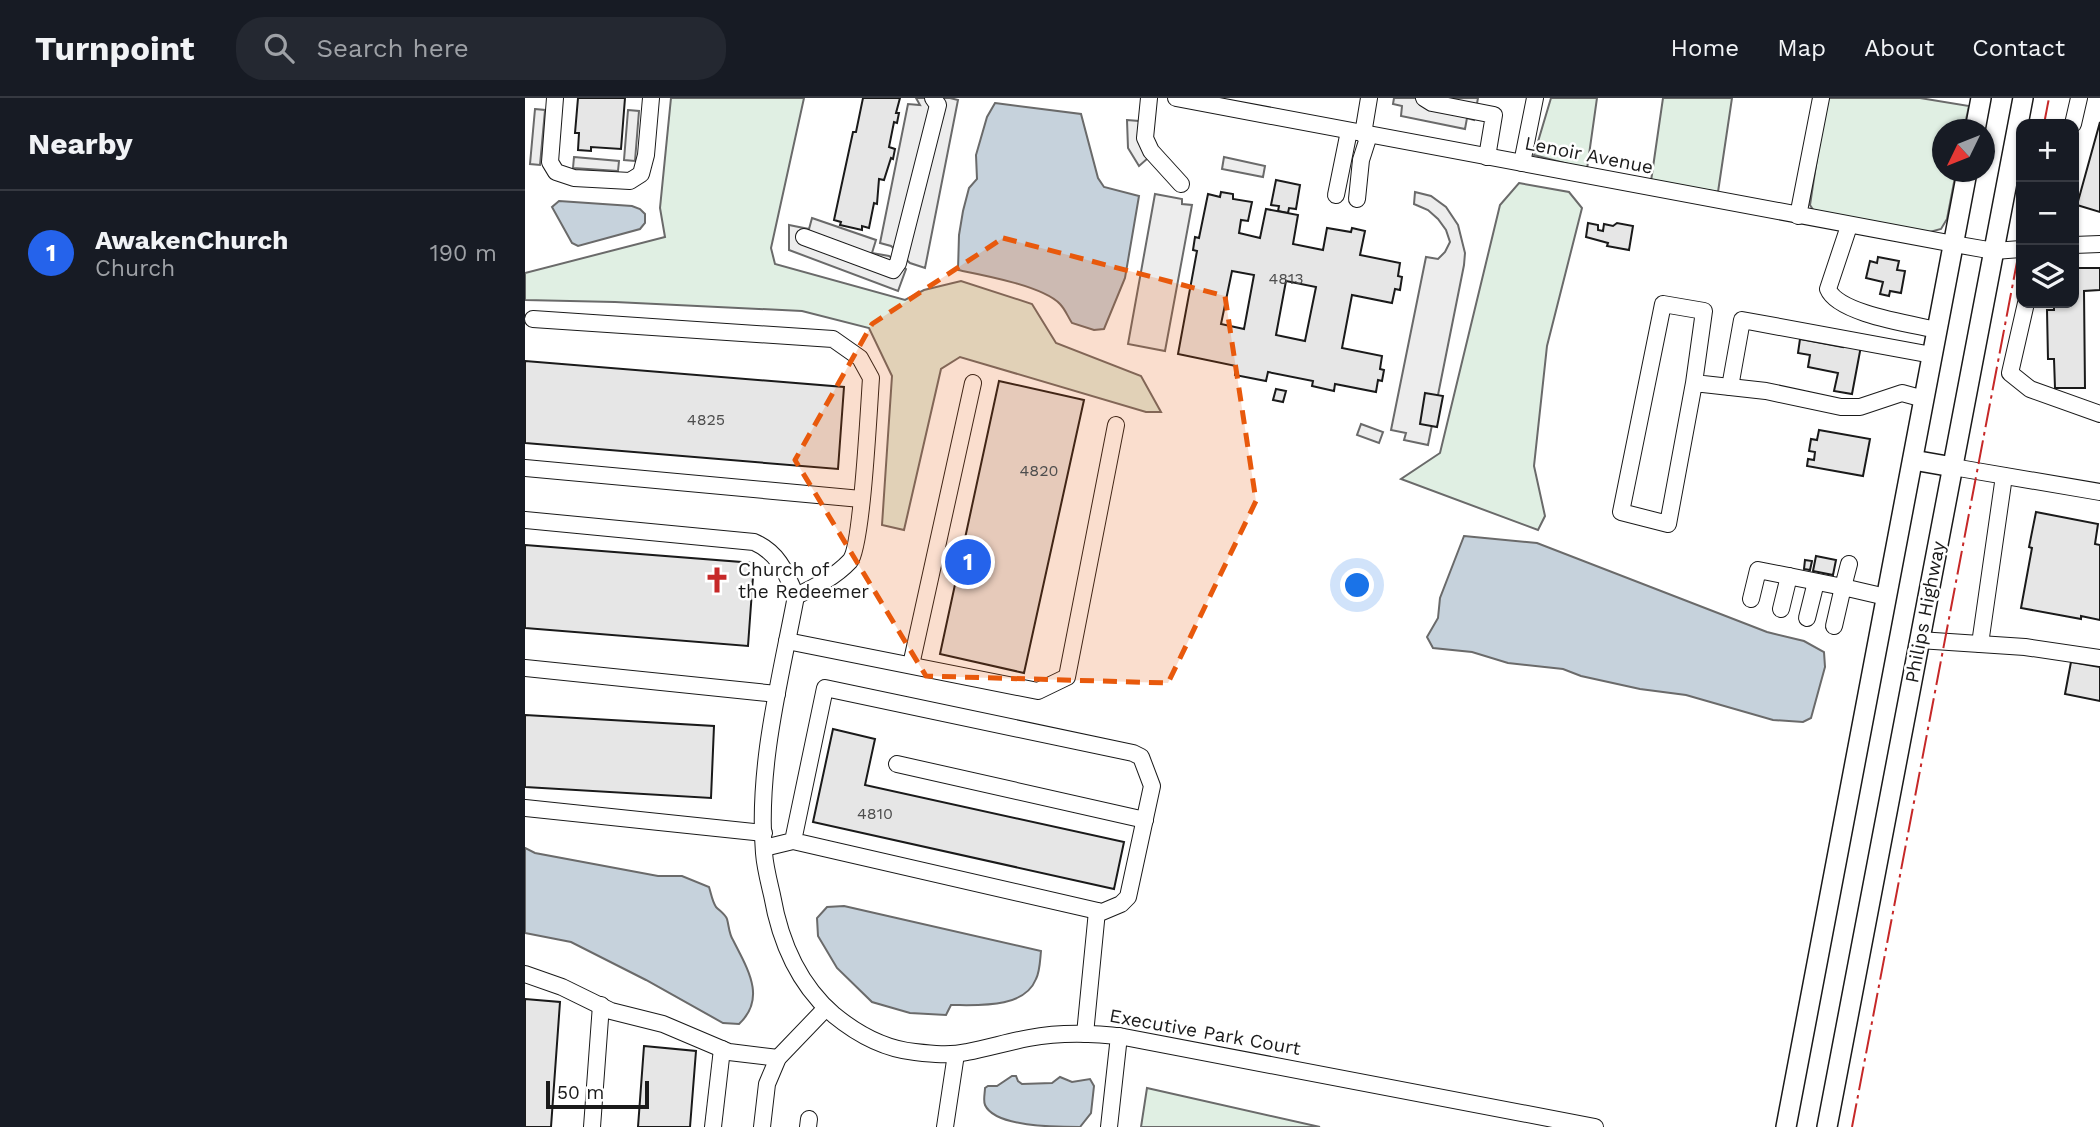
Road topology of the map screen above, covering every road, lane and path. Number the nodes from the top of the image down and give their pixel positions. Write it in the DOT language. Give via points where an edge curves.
graph roads {
  1 [pos="555,98"];
  2 [pos="651,98"];
  3 [pos="933,98"];
  4 [pos="1149,98"];
  5 [pos="1176,98"];
  6 [pos="1369,98"];
  7 [pos="1424,98"];
  8 [pos="1535,98"];
  9 [pos="1821,98"];
  10 [pos="1982,98"];
  11 [pos="2024,98"];
  12 [pos="2079,98"];
  13 [pos="1977,119"];
  14 [pos="2074,119"];
  15 [pos="1360,133"];
  16 [pos="1487,157"];
  17 [pos="1522,163"];
  18 [pos="1966,182"];
  19 [pos="1181,184"];
  20 [pos="1336,195"];
  21 [pos="1357,200"];
  22 [pos="1798,216"];
  23 [pos="1849,226"];
  24 [pos="804,237"];
  25 [pos="1954,244"];
  26 [pos="2100,244"];
  27 [pos="2079,245"];
  28 [pos="2016,249"];
  29 [pos="1994,251"];
  30 [pos="2025,308"];
  31 [pos="533,319"];
  32 [pos="1937,330"];
  33 [pos="1933,355"];
  34 [pos="973,383"];
  35 [pos="1694,383"];
  36 [pos="1730,387"];
  37 [pos="1924,399"];
  38 [pos="2100,414"];
  39 [pos="1116,425"];
  40 [pos="1913,460"];
  41 [pos="1953,467"];
  42 [pos="525,468"];
  43 [pos="2004,476"];
  44 [pos="2100,492"];
  45 [pos="862,499"];
  46 [pos="525,520"];
  47 [pos="1849,564"];
  48 [pos="1789,576"];
  49 [pos="1817,582"];
  50 [pos="1843,587"];
  51 [pos="796,596"];
  52 [pos="1887,597"];
  53 [pos="1751,598"];
  54 [pos="1781,609"];
  55 [pos="1807,618"];
  56 [pos="1834,626"];
  57 [pos="1919,640"];
  58 [pos="787,641"];
  59 [pos="1980,644"];
  60 [pos="2100,658"];
  61 [pos="911,666"];
  62 [pos="525,668"];
  63 [pos="777,694"];
  64 [pos="897,764"];
  65 [pos="525,808"];
  66 [pos="1145,820"];
  67 [pos="764,840"];
  68 [pos="793,842"];
  69 [pos="1097,911"];
  70 [pos="525,974"];
  71 [pos="601,1005"];
  72 [pos="826,1008"];
  73 [pos="1085,1034"];
  74 [pos="1119,1036"];
  75 [pos="722,1049"];
  76 [pos="956,1054"];
  77 [pos="778,1058"];
  78 [pos="592,1127"];
  79 [pos="713,1127"];
  80 [pos="762,1127"];
  81 [pos="945,1127"];
  82 [pos="1109,1127"];
  83 [pos="1595,1127"];
  84 [pos="1786,1127"];
  85 [pos="1827,1127"];
  1 -- 2 [label="street" via="550,162 556,172 574,178 630,181 641,174 646,155"];
  3 -- 24 [label="street" via="938,105 893,270"];
  4 -- 19 [label="street" via="1145,138"];
  5 -- 15 [label="street, Lenoir Avenue"];
  6 -- 15 [label="street"];
  7 -- 16 [label="street" via="1494,115"];
  8 -- 17 [label="street"];
  9 -- 22 [label="street"];
  10 -- 13 [label="main road"];
  11 -- 29 [label="main road, Philips Highway"];
  12 -- 14 [label="street"];
  15 -- 16 [label="street, Lenoir Avenue"];
  15 -- 20 [label="street"];
  15 -- 21 [label="street"];
  16 -- 17 [label="street, Lenoir Avenue"];
  17 -- 22 [label="street, Lenoir Avenue"];
  18 -- 25 [label="main road"];
  22 -- 23 [label="street, Lenoir Avenue"];
  23 -- 25 [label="street, Lenoir Avenue"];
  23 -- 32 [label="street" via="1828,289 1831,296 1855,309"];
  25 -- 29 [label="street, Lenoir Avenue"];
  25 -- 32 [label="main road"];
  26 -- 27 [label="street"];
  28 -- 29 [label="street, Lenoir Avenue"];
  29 -- 41 [label="main road, Philips Highway"];
  30 -- 38 [label="street" via="2010,373 2030,389"];
  31 -- 45 [label="street" via="832,339 860,358 871,378"];
  32 -- 33 [label="main road"];
  33 -- 36 [label="street" via="1742,320"];
  33 -- 37 [label="main road"];
  34 -- 61 [label="street"];
  35 -- 35 [label="street" via="1668,524 1621,512 1663,304 1704,311"];
  35 -- 36 [label="street"];
  36 -- 37 [label="street" via="1841,407 1860,407 1902,393"];
  37 -- 40 [label="main road"];
  39 -- 61 [label="street" via="1067,677 1038,691"];
  40 -- 41 [label="main road"];
  40 -- 52 [label="main road"];
  41 -- 43 [label="street"];
  41 -- 57 [label="main road, Philips Highway"];
  42 -- 45 [label="street"];
  43 -- 44 [label="street"];
  43 -- 59 [label="street"];
  45 -- 51 [label="street" via="852,559 823,583"];
  46 -- 51 [label="street" via="754,542 781,563"];
  47 -- 50 [label="street"];
  48 -- 49 [label="street"];
  48 -- 53 [label="street" via="1758,570"];
  48 -- 54 [label="street"];
  49 -- 50 [label="street"];
  49 -- 55 [label="street"];
  50 -- 52 [label="street"];
  50 -- 56 [label="street"];
  51 -- 58 [label="street, Executive Park Court"];
  52 -- 84 [label="main road"];
  57 -- 59 [label="street"];
  57 -- 85 [label="main road, Philips Highway"];
  58 -- 61 [label="street"];
  58 -- 63 [label="street, Executive Park Court"];
  59 -- 60 [label="street"];
  62 -- 63 [label="street"];
  63 -- 67 [label="street, Executive Park Court" via="763,786"];
  64 -- 66 [label="street"];
  65 -- 67 [label="street"];
  66 -- 68 [label="street" via="1153,786 1141,757 1133,753 825,688"];
  66 -- 69 [label="street" via="1128,897"];
  67 -- 68 [label="street"];
  67 -- 72 [label="street, Executive Park Court" via="776,923 812,993"];
  68 -- 69 [label="street"];
  69 -- 73 [label="street"];
  70 -- 71 [label="street"];
  71 -- 75 [label="street"];
  71 -- 78 [label="street"];
  72 -- 76 [label="street, Executive Park Court" via="849,1027 882,1043 911,1052"];
  72 -- 77 [label="street"];
  73 -- 74 [label="street, Executive Park Court"];
  73 -- 76 [label="street, Executive Park Court" via="1032,1038"];
  74 -- 82 [label="street"];
  74 -- 83 [label="street, Executive Park Court"];
  75 -- 77 [label="street"];
  75 -- 79 [label="street"];
  76 -- 81 [label="street"];
  77 -- 80 [label="street" via="767,1084"];
}
